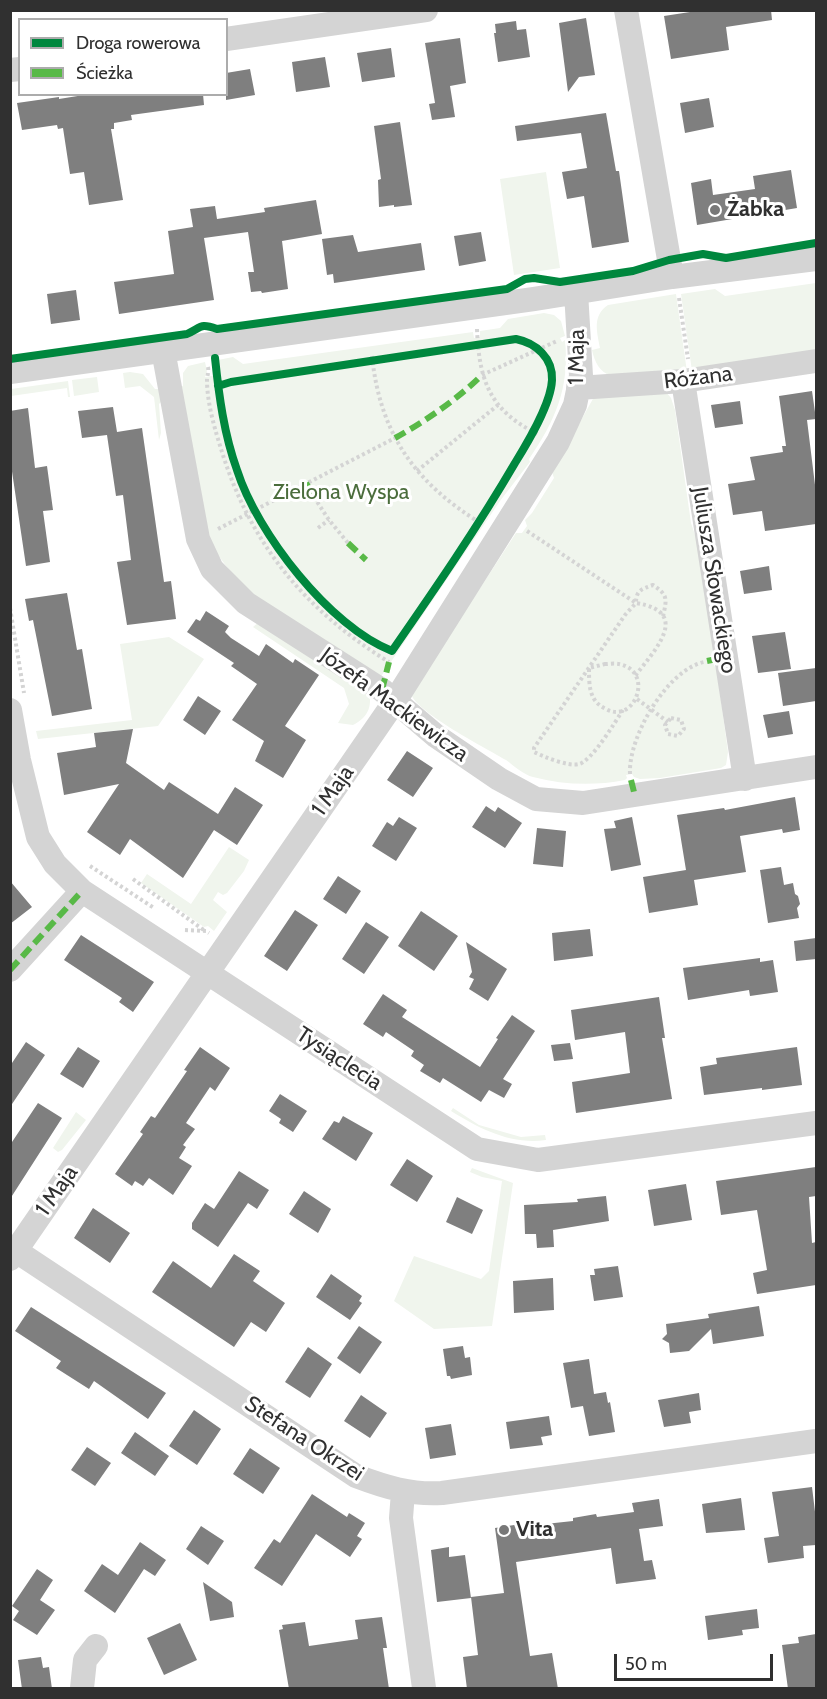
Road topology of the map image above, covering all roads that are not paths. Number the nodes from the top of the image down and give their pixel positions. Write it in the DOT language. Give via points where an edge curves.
graph roads {
  1 [pos="426,10"];
  2 [pos="626,10"];
  3 [pos="271,22"];
  4 [pos="228,38"];
  5 [pos="816,259"];
  6 [pos="675,284"];
  7 [pos="576,292"];
  8 [pos="163,350"];
  9 [pos="816,362"];
  10 [pos="10,372"];
  11 [pos="687,380"];
  12 [pos="578,388"];
  13 [pos="395,701"];
  14 [pos="18,706"];
  15 [pos="816,767"];
  16 [pos="745,779"];
  17 [pos="82,891"];
  18 [pos="10,970"];
  19 [pos="207,973"];
  20 [pos="816,1123"];
  21 [pos="12,1252"];
  22 [pos="816,1441"];
  23 [pos="403,1492"];
  24 [pos="96,1646"];
  25 [pos="82,1689"];
  26 [pos="424,1689"];
  1 -- 3 [label="street"];
  2 -- 6 [label="street"];
  3 -- 4 [label="street"];
  5 -- 6 [label="street"];
  6 -- 7 [label="street"];
  7 -- 8 [label="street"];
  7 -- 12 [label="street, 1 Maja" via="581,376"];
  8 -- 10 [label="street"];
  8 -- 13 [label="street, Józefa Mackiewicza" via="198,539 212,569 246,603"];
  9 -- 11 [label="street, Różana"];
  11 -- 12 [label="street, Różana"];
  11 -- 16 [label="street, Juliusza Słowackiego"];
  12 -- 13 [label="street, 1 Maja" via="575,405 558,442 497,526"];
  13 -- 16 [label="street, Józefa Mackiewicza" via="436,736 536,799 583,803"];
  13 -- 19 [label="street, 1 Maja"];
  14 -- 17 [label="street, Tysiąclecia" via="19,760 38,837 55,864"];
  15 -- 16 [label="street, Józefa Mackiewicza"];
  17 -- 18 [label="street"];
  17 -- 19 [label="street, Tysiąclecia"];
  19 -- 20 [label="street, Tysiąclecia" via="477,1149 538,1160"];
  19 -- 21 [label="street, 1 Maja"];
  21 -- 23 [label="street, Stefana Okrzei" via="356,1476"];
  22 -- 23 [label="street, Stefana Okrzei" via="442,1493"];
  23 -- 26 [label="street" via="401,1518"];
  24 -- 25 [label="street" via="85,1660"];
}
